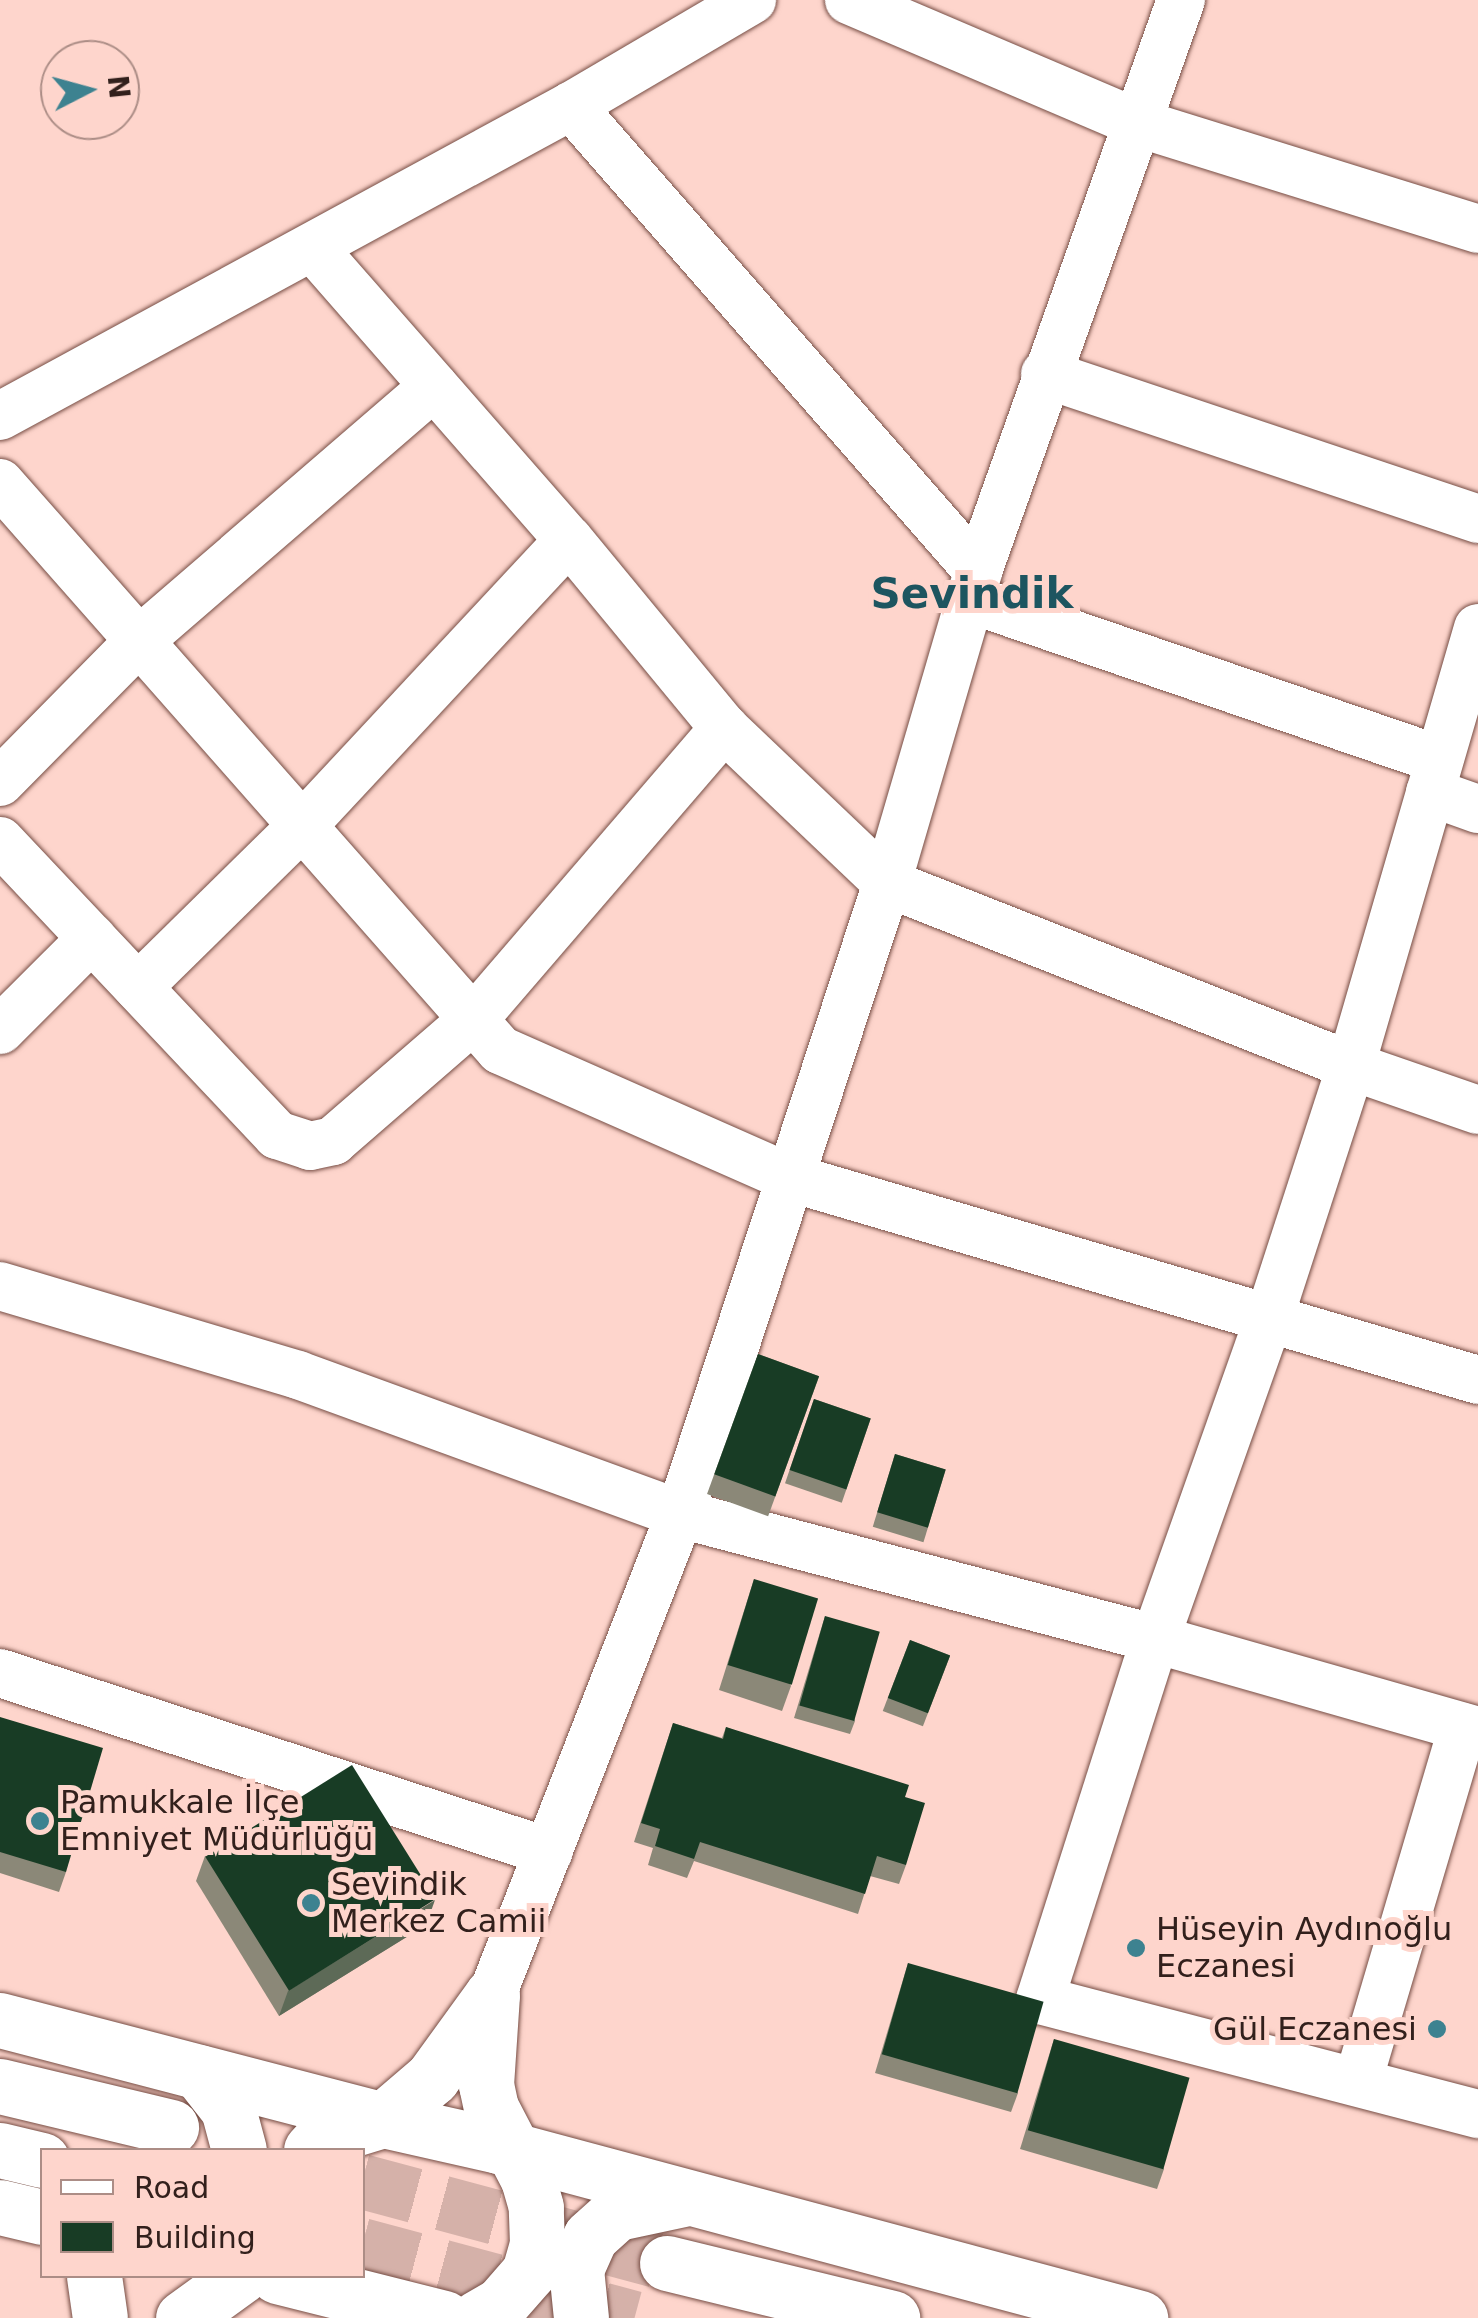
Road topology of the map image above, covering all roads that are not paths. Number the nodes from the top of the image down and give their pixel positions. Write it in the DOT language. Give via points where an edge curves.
graph roads {
  1 [pos="849,0"];
  2 [pos="1181,0"];
  3 [pos="730,5"];
  4 [pos="571,106"];
  5 [pos="1138,123"];
  6 [pos="1478,229"];
  7 [pos="313,248"];
  8 [pos="1044,374"];
  9 [pos="434,386"];
  10 [pos="0,416"];
  11 [pos="0,483"];
  12 [pos="1478,519"];
  13 [pos="569,540"];
  14 [pos="974,585"];
  15 [pos="1478,628"];
  16 [pos="141,639"];
  17 [pos="724,728"];
  18 [pos="1435,776"];
  19 [pos="0,782"];
  20 [pos="1478,809"];
  21 [pos="304,824"];
  22 [pos="0,841"];
  23 [pos="888,883"];
  24 [pos="92,938"];
  25 [pos="138,987"];
  26 [pos="474,1019"];
  27 [pos="0,1030"];
  28 [pos="1352,1066"];
  29 [pos="1478,1110"];
  30 [pos="788,1177"];
  31 [pos="0,1286"];
  32 [pos="1270,1316"];
  33 [pos="1478,1380"];
  34 [pos="680,1514"];
  35 [pos="1155,1639"];
  36 [pos="0,1673"];
  37 [pos="1471,1729"];
  38 [pos="548,1852"];
  39 [pos="492,1995"];
  40 [pos="0,2020"];
  41 [pos="198,2072"];
  42 [pos="1358,2081"];
  43 [pos="0,2086"];
  44 [pos="1478,2114"];
  45 [pos="383,2120"];
  46 [pos="172,2127"];
  47 [pos="238,2148"];
  48 [pos="313,2148"];
  49 [pos="0,2150"];
  50 [pos="516,2151"];
  51 [pos="40,2160"];
  52 [pos="691,2198"];
  53 [pos="667,2263"];
  54 [pos="94,2278"];
  55 [pos="237,2278"];
  56 [pos="292,2278"];
  57 [pos="100,2318"];
  58 [pos="183,2318"];
  59 [pos="444,2318"];
  60 [pos="477,2318"];
  61 [pos="582,2318"];
  62 [pos="892,2318"];
  63 [pos="1140,2318"];
  1 -- 5 [label="street"];
  2 -- 5 [label="street"];
  3 -- 4 [label="street"];
  4 -- 7 [label="street"];
  4 -- 14 [label="street"];
  5 -- 6 [label="street"];
  5 -- 8 [label="street"];
  7 -- 9 [label="street"];
  7 -- 10 [label="street"];
  8 -- 12 [label="street"];
  8 -- 14 [label="street"];
  9 -- 13 [label="street"];
  9 -- 16 [label="street"];
  11 -- 16 [label="street"];
  13 -- 17 [label="street"];
  13 -- 21 [label="street"];
  14 -- 18 [label="street"];
  14 -- 23 [label="street"];
  15 -- 18 [label="street"];
  16 -- 19 [label="street"];
  16 -- 21 [label="street"];
  17 -- 23 [label="street"];
  17 -- 26 [label="street"];
  18 -- 20 [label="street"];
  18 -- 28 [label="street"];
  21 -- 25 [label="street"];
  21 -- 26 [label="street"];
  22 -- 24 [label="street"];
  23 -- 28 [label="street"];
  23 -- 30 [label="street"];
  24 -- 25 [label="street"];
  24 -- 27 [label="street"];
  25 -- 26 [label="street" via="277,1134 310,1146 333,1142"];
  26 -- 30 [label="street" via="500,1050"];
  28 -- 29 [label="street"];
  28 -- 32 [label="street"];
  30 -- 32 [label="street"];
  30 -- 34 [label="street"];
  31 -- 34 [label="street" via="298,1375"];
  32 -- 33 [label="street"];
  32 -- 35 [label="street"];
  34 -- 35 [label="street"];
  34 -- 38 [label="street"];
  35 -- 37 [label="street"];
  35 -- 42 [label="street" via="1040,2000"];
  36 -- 38 [label="street"];
  37 -- 42 [label="street"];
  38 -- 39 [label="street"];
  39 -- 45 [label="main road" via="432,2078"];
  39 -- 50 [label="main road" via="486,2085"];
  40 -- 41 [label="main road"];
  41 -- 45 [label="main road"];
  41 -- 47 [label="main road" via="228,2109"];
  42 -- 44 [label="street"];
  43 -- 46 [label="main road"];
  45 -- 48 [label="main road" via="336,2132"];
  45 -- 50 [label="main road"];
  49 -- 51 [label="main road"];
  50 -- 52 [label="main road"];
  50 -- 60 [label="main road" via="536,2207 537,2244 529,2272 502,2304"];
  52 -- 61 [label="main road" via="616,2213 590,2236 576,2269"];
  52 -- 63 [label="main road"];
  53 -- 62 [label="main road"];
  54 -- 57 [label="main road"];
  55 -- 58 [label="main road"];
  56 -- 59 [label="main road"];
}
